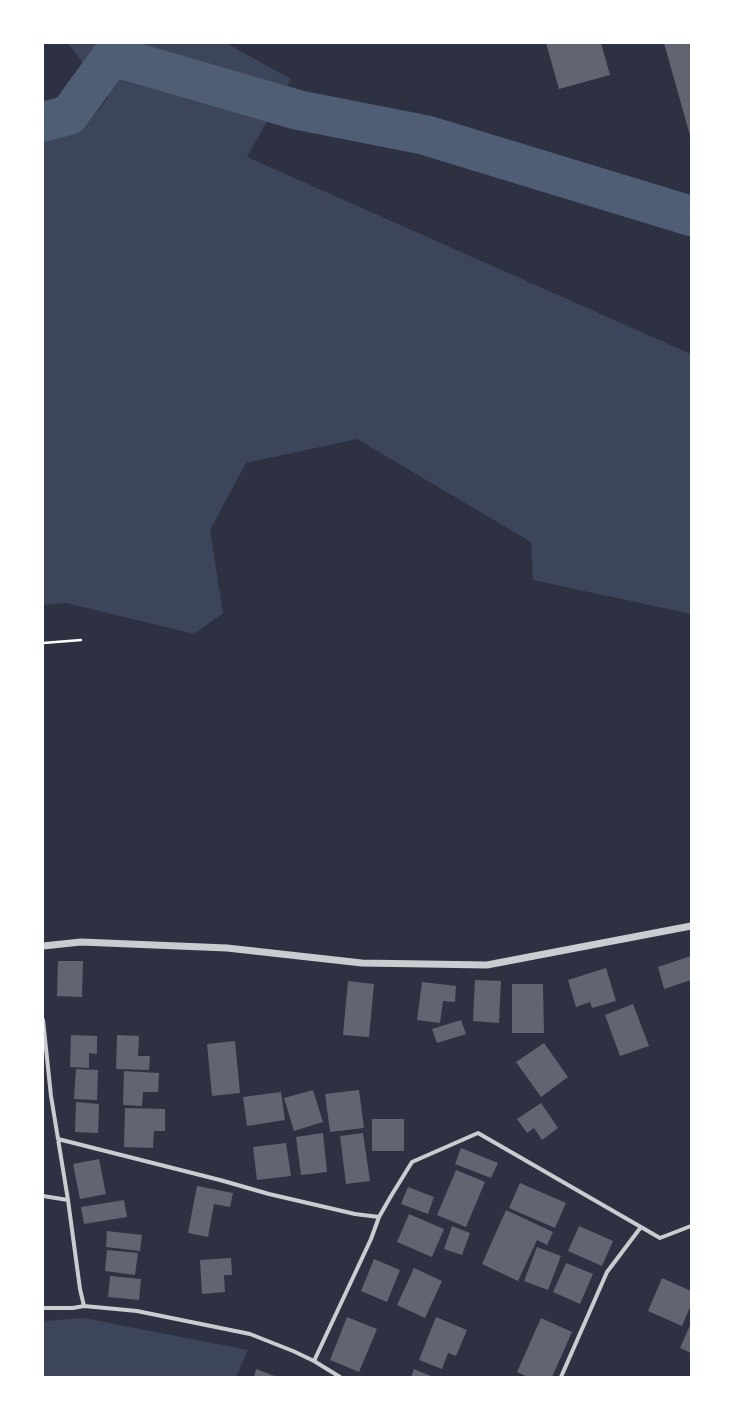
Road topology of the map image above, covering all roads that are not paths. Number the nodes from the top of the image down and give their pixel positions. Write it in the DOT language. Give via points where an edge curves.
graph roads {
  1 [pos="691,926"];
  2 [pos="43,946"];
  3 [pos="43,1020"];
  4 [pos="58,1139"];
  5 [pos="43,1196"];
  6 [pos="68,1200"];
  7 [pos="379,1217"];
  8 [pos="691,1226"];
  9 [pos="641,1227"];
  10 [pos="84,1306"];
  11 [pos="43,1308"];
  12 [pos="314,1361"];
  13 [pos="340,1377"];
  14 [pos="561,1377"];
  1 -- 2 [label="street" via="487,965 362,963 227,948 88,942"];
  3 -- 4 [label="street"];
  4 -- 6 [label="street"];
  4 -- 7 [label="street" via="269,1194"];
  5 -- 6 [label="street"];
  6 -- 10 [label="street"];
  7 -- 9 [label="street" via="412,1162 478,1133"];
  7 -- 12 [label="street"];
  8 -- 9 [label="street" via="660,1238"];
  9 -- 14 [label="street" via="607,1272"];
  10 -- 11 [label="street"];
  10 -- 12 [label="street" via="137,1311 250,1334"];
  12 -- 13 [label="street"];
}
